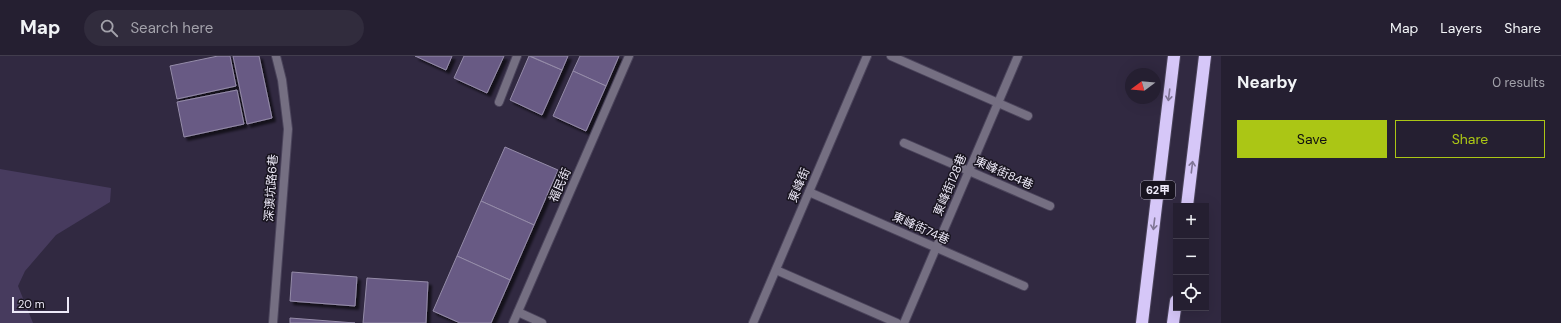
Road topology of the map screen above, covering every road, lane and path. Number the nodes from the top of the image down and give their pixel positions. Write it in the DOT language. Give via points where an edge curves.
graph roads {
  1 [pos="276,56"];
  2 [pos="517,56"];
  3 [pos="629,56"];
  4 [pos="867,56"];
  5 [pos="891,56"];
  6 [pos="1018,56"];
  7 [pos="1174,56"];
  8 [pos="1205,56"];
  9 [pos="499,102"];
  10 [pos="998,103"];
  11 [pos="1028,116"];
  12 [pos="904,143"];
  13 [pos="969,171"];
  14 [pos="809,192"];
  15 [pos="1187,203"];
  16 [pos="1050,206"];
  17 [pos="936,248"];
  18 [pos="776,270"];
  19 [pos="1024,286"];
  20 [pos="1175,311"];
  21 [pos="518,312"];
  22 [pos="273,323"];
  23 [pos="513,323"];
  24 [pos="542,323"];
  25 [pos="753,323"];
  26 [pos="897,323"];
  27 [pos="904,323"];
  28 [pos="1142,323"];
  29 [pos="1173,323"];
  1 -- 22 [label="street, 深澳坑路6巷" via="282,80 288,129"];
  2 -- 9 [label="street"];
  3 -- 21 [label="street, 福民街"];
  4 -- 14 [label="street, 東峰街"];
  5 -- 10 [label="street"];
  6 -- 10 [label="street, 東峰街128巷"];
  7 -- 28 [label="highway, 62甲, one-way"];
  15 -- 8 [label="highway, 62甲, one-way"];
  10 -- 11 [label="street"];
  10 -- 13 [label="street, 東峰街128巷"];
  12 -- 13 [label="street, 東峰街84巷"];
  13 -- 16 [label="street, 東峰街84巷"];
  13 -- 17 [label="street, 東峰街128巷"];
  14 -- 17 [label="street, 東峰街74巷"];
  14 -- 18 [label="street, 東峰街"];
  17 -- 19 [label="street, 東峰街74巷"];
  17 -- 27 [label="street, 東峰街128巷"];
  18 -- 25 [label="street, 東峰街"];
  18 -- 26 [label="street"];
  20 -- 29 [label="highway"];
  21 -- 23 [label="street, 福民街"];
  21 -- 24 [label="street"];
}
